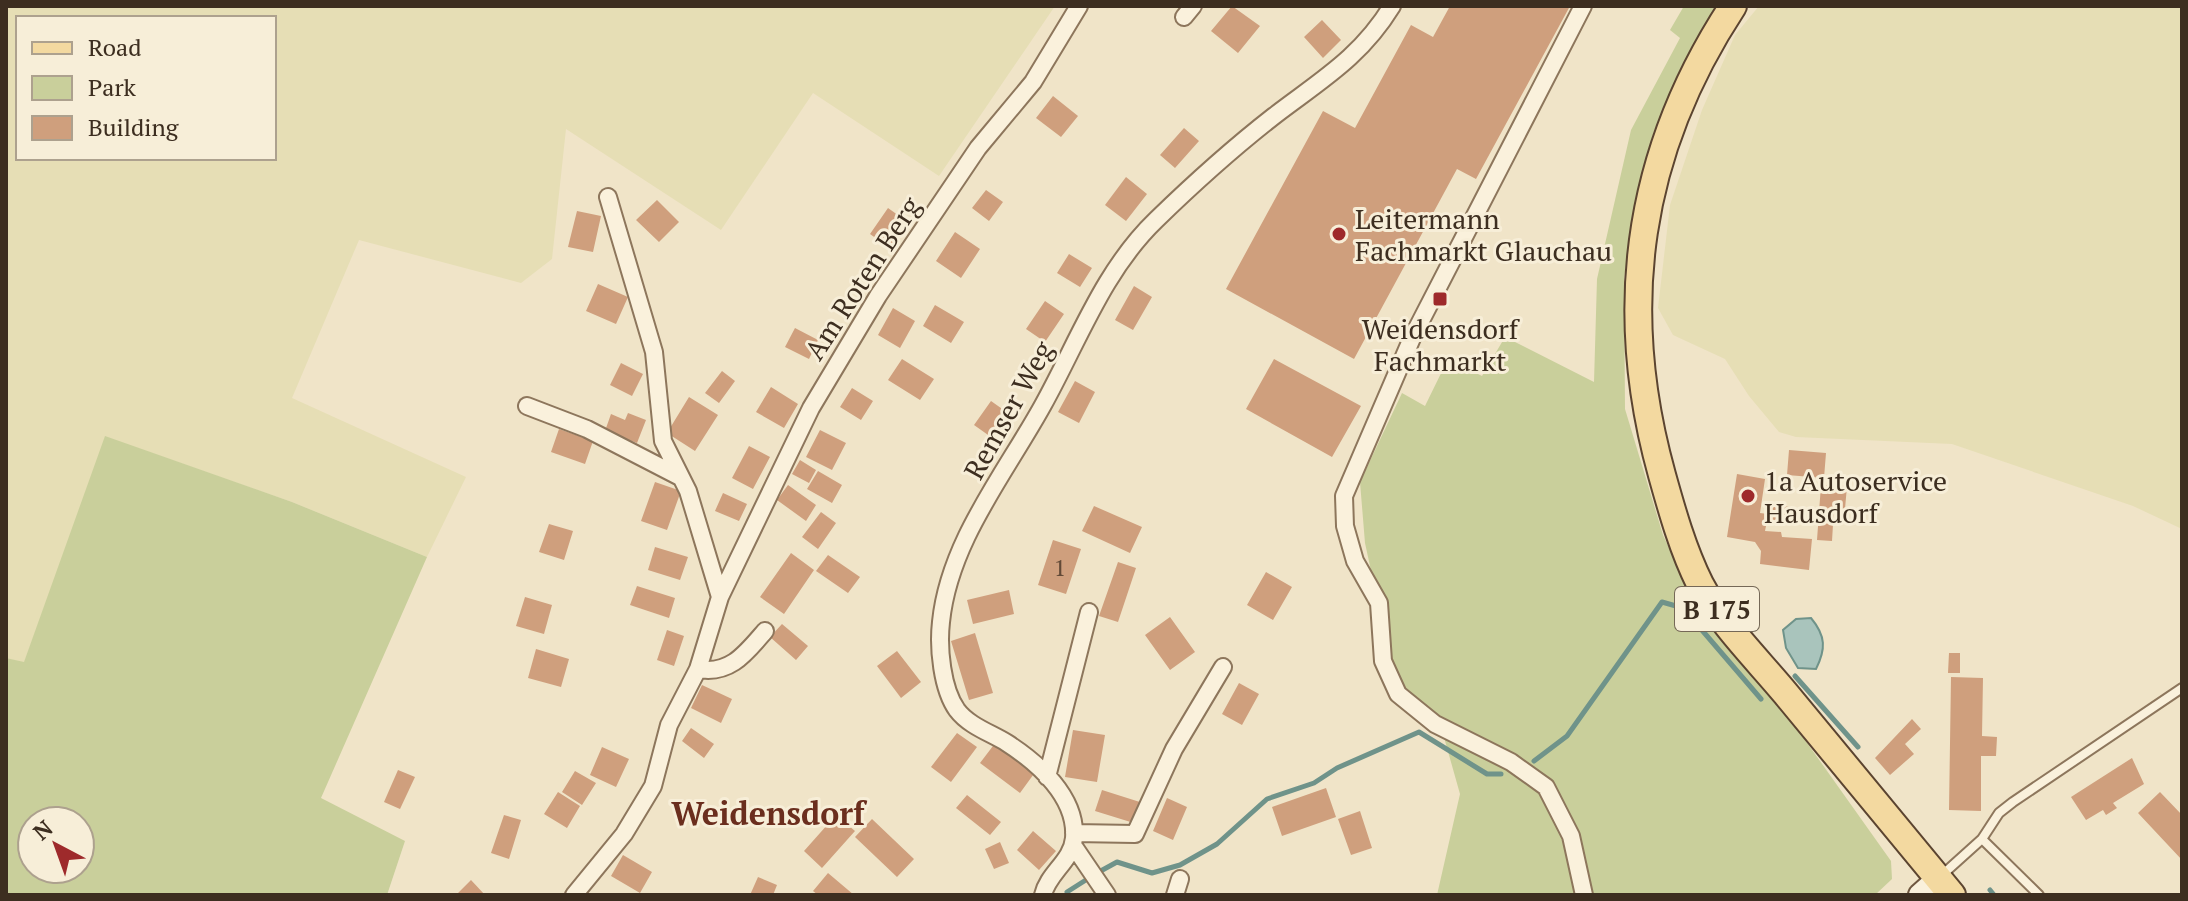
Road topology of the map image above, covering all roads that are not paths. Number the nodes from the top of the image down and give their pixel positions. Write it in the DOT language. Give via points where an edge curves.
graph roads {
  1 [pos="1079,6"];
  2 [pos="1392,6"];
  3 [pos="1583,6"];
  4 [pos="1733,6"];
  5 [pos="608,197"];
  6 [pos="527,406"];
  7 [pos="680,477"];
  8 [pos="720,597"];
  9 [pos="1089,612"];
  10 [pos="765,631"];
  11 [pos="1223,667"];
  12 [pos="698,669"];
  13 [pos="2182,688"];
  14 [pos="1047,777"];
  15 [pos="1073,839"];
  16 [pos="1982,839"];
  17 [pos="1937,890"];
  18 [pos="574,895"];
  19 [pos="1043,895"];
  20 [pos="1107,895"];
  21 [pos="1584,895"];
  22 [pos="2039,895"];
  1 -- 8 [label="street, Am Roten Berg" via="1033,82 978,148 878,296 811,408"];
  2 -- 14 [label="street, Remser Weg" via="1375,34 1340,69 1237,147 1136,241 1085,319 1050,393 956,557 940,641 950,700 973,724 1022,753"];
  3 -- 21 [label="street" via="1412,338 1344,496 1345,526 1355,561 1379,603 1383,661 1398,694 1435,724 1511,762 1546,787 1571,836"];
  4 -- 17 [label="main road, B 175" via="1678,102 1657,167 1636,299 1646,416 1671,509 1701,584"];
  5 -- 7 [label="street" via="654,352 663,441"];
  6 -- 7 [label="street" via="587,429"];
  7 -- 8 [label="street"];
  8 -- 12 [label="street, Am Roten Berg"];
  9 -- 14 [label="street"];
  10 -- 12 [label="street" via="733,664 713,672"];
  11 -- 15 [label="street" via="1174,749 1135,834"];
  12 -- 18 [label="street, Am Roten Berg" via="669,725 653,786 624,834"];
  13 -- 16 [label="lane" via="2013,802"];
  14 -- 15 [label="street, Remser Weg" via="1069,808"];
  15 -- 19 [label="street"];
  15 -- 20 [label="street, Remser Weg"];
  16 -- 17 [label="lane"];
  16 -- 22 [label="lane"];
}
